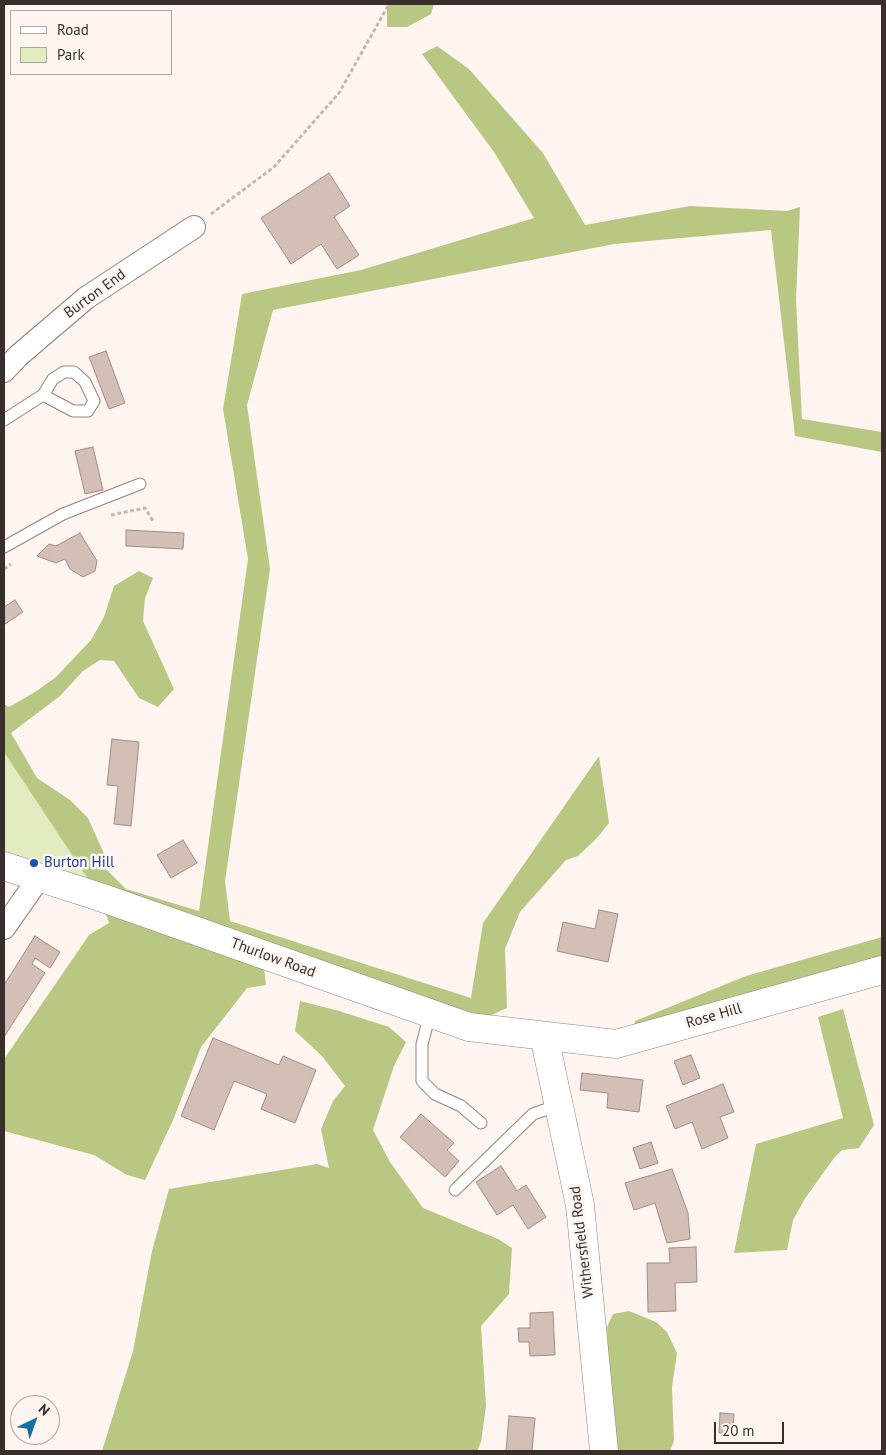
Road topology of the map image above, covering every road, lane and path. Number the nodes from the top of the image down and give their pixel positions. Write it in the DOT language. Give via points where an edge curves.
graph roads {
  1 [pos="389,4"];
  2 [pos="194,227"];
  3 [pos="4,371"];
  4 [pos="43,395"];
  5 [pos="4,420"];
  6 [pos="140,484"];
  7 [pos="106,516"];
  8 [pos="153,521"];
  9 [pos="4,547"];
  10 [pos="12,563"];
  11 [pos="4,569"];
  12 [pos="4,866"];
  13 [pos="39,878"];
  14 [pos="4,928"];
  15 [pos="882,970"];
  16 [pos="430,1014"];
  17 [pos="544,1036"];
  18 [pos="559,1105"];
  19 [pos="481,1123"];
  20 [pos="455,1190"];
  21 [pos="604,1451"];
  1 -- 2 [label="path" via="339,93 274,167"];
  2 -- 3 [label="street, Burton End" via="86,298"];
  4 -- 5 [label="lane"];
  6 -- 9 [label="lane" via="63,514"];
  7 -- 8 [label="path" via="145,508"];
  10 -- 11 [label="path"];
  12 -- 13 [label="street, Thurlow Road"];
  13 -- 14 [label="street"];
  13 -- 16 [label="street, Thurlow Road" via="110,900"];
  15 -- 17 [label="street, Rose Hill" via="616,1044"];
  16 -- 17 [label="street, Thurlow Road" via="469,1027"];
  16 -- 19 [label="lane" via="422,1044 422,1081"];
  17 -- 18 [label="street, Withersfield Road"];
  18 -- 20 [label="lane" via="533,1114"];
  18 -- 21 [label="street, Withersfield Road" via="580,1205"];
}
